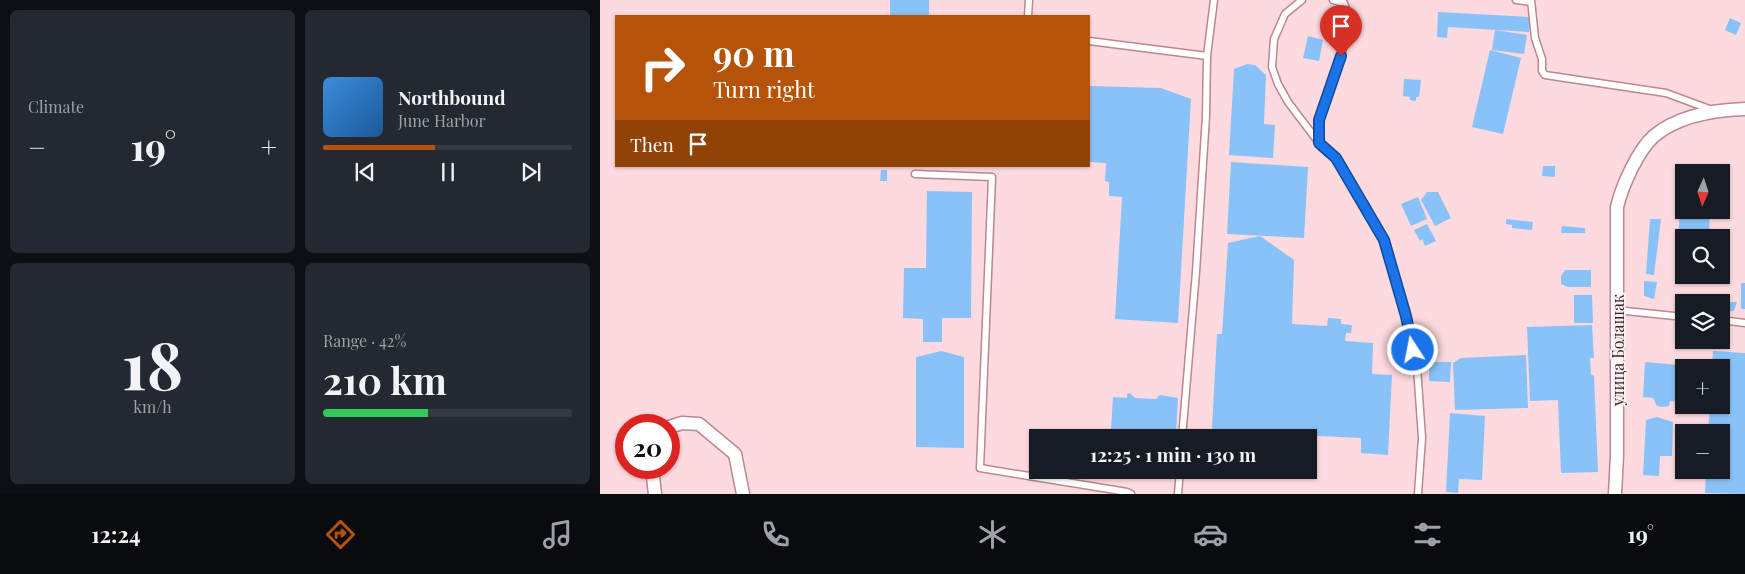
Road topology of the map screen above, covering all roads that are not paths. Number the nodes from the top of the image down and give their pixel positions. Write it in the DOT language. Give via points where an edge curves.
graph roads {
  1 [pos="1029,0"];
  2 [pos="1214,0"];
  3 [pos="1302,0"];
  4 [pos="1333,0"];
  5 [pos="1516,0"];
  6 [pos="1531,1"];
  7 [pos="1028,15"];
  8 [pos="1090,41"];
  9 [pos="1207,56"];
  10 [pos="1745,108"];
  11 [pos="1713,110"];
  12 [pos="1319,143"];
  13 [pos="915,174"];
  14 [pos="1616,310"];
  15 [pos="1675,316"];
  16 [pos="1730,321"];
  17 [pos="1745,323"];
  18 [pos="680,423"];
  19 [pos="1183,429"];
  20 [pos="653,479"];
  21 [pos="1179,479"];
  22 [pos="655,494"];
  23 [pos="744,494"];
  24 [pos="1131,494"];
  25 [pos="1178,494"];
  26 [pos="1418,494"];
  27 [pos="1615,494"];
  1 -- 7 [label="lane"];
  2 -- 9 [label="lane"];
  3 -- 12 [label="lane" via="1285,14 1274,39 1272,67 1288,102"];
  4 -- 12 [label="lane" via="1344,3 1350,19 1319,120"];
  5 -- 6 [label="lane"];
  6 -- 11 [label="lane" via="1535,38 1542,71 1546,75 1666,93"];
  8 -- 9 [label="lane"];
  9 -- 19 [label="lane" via="1206,116"];
  10 -- 11 [label="street, улица Болашак"];
  11 -- 14 [label="street, улица Болашак" via="1654,136 1622,185 1617,207"];
  12 -- 26 [label="lane" via="1336,158 1384,240 1406,316 1417,367 1422,438"];
  13 -- 24 [label="lane" via="992,177 980,468"];
  14 -- 15 [label="lane"];
  14 -- 27 [label="street, улица Болашак"];
  16 -- 17 [label="lane"];
  18 -- 23 [label="street" via="699,424 735,454"];
  20 -- 22 [label="street"];
  21 -- 25 [label="lane"];
}
